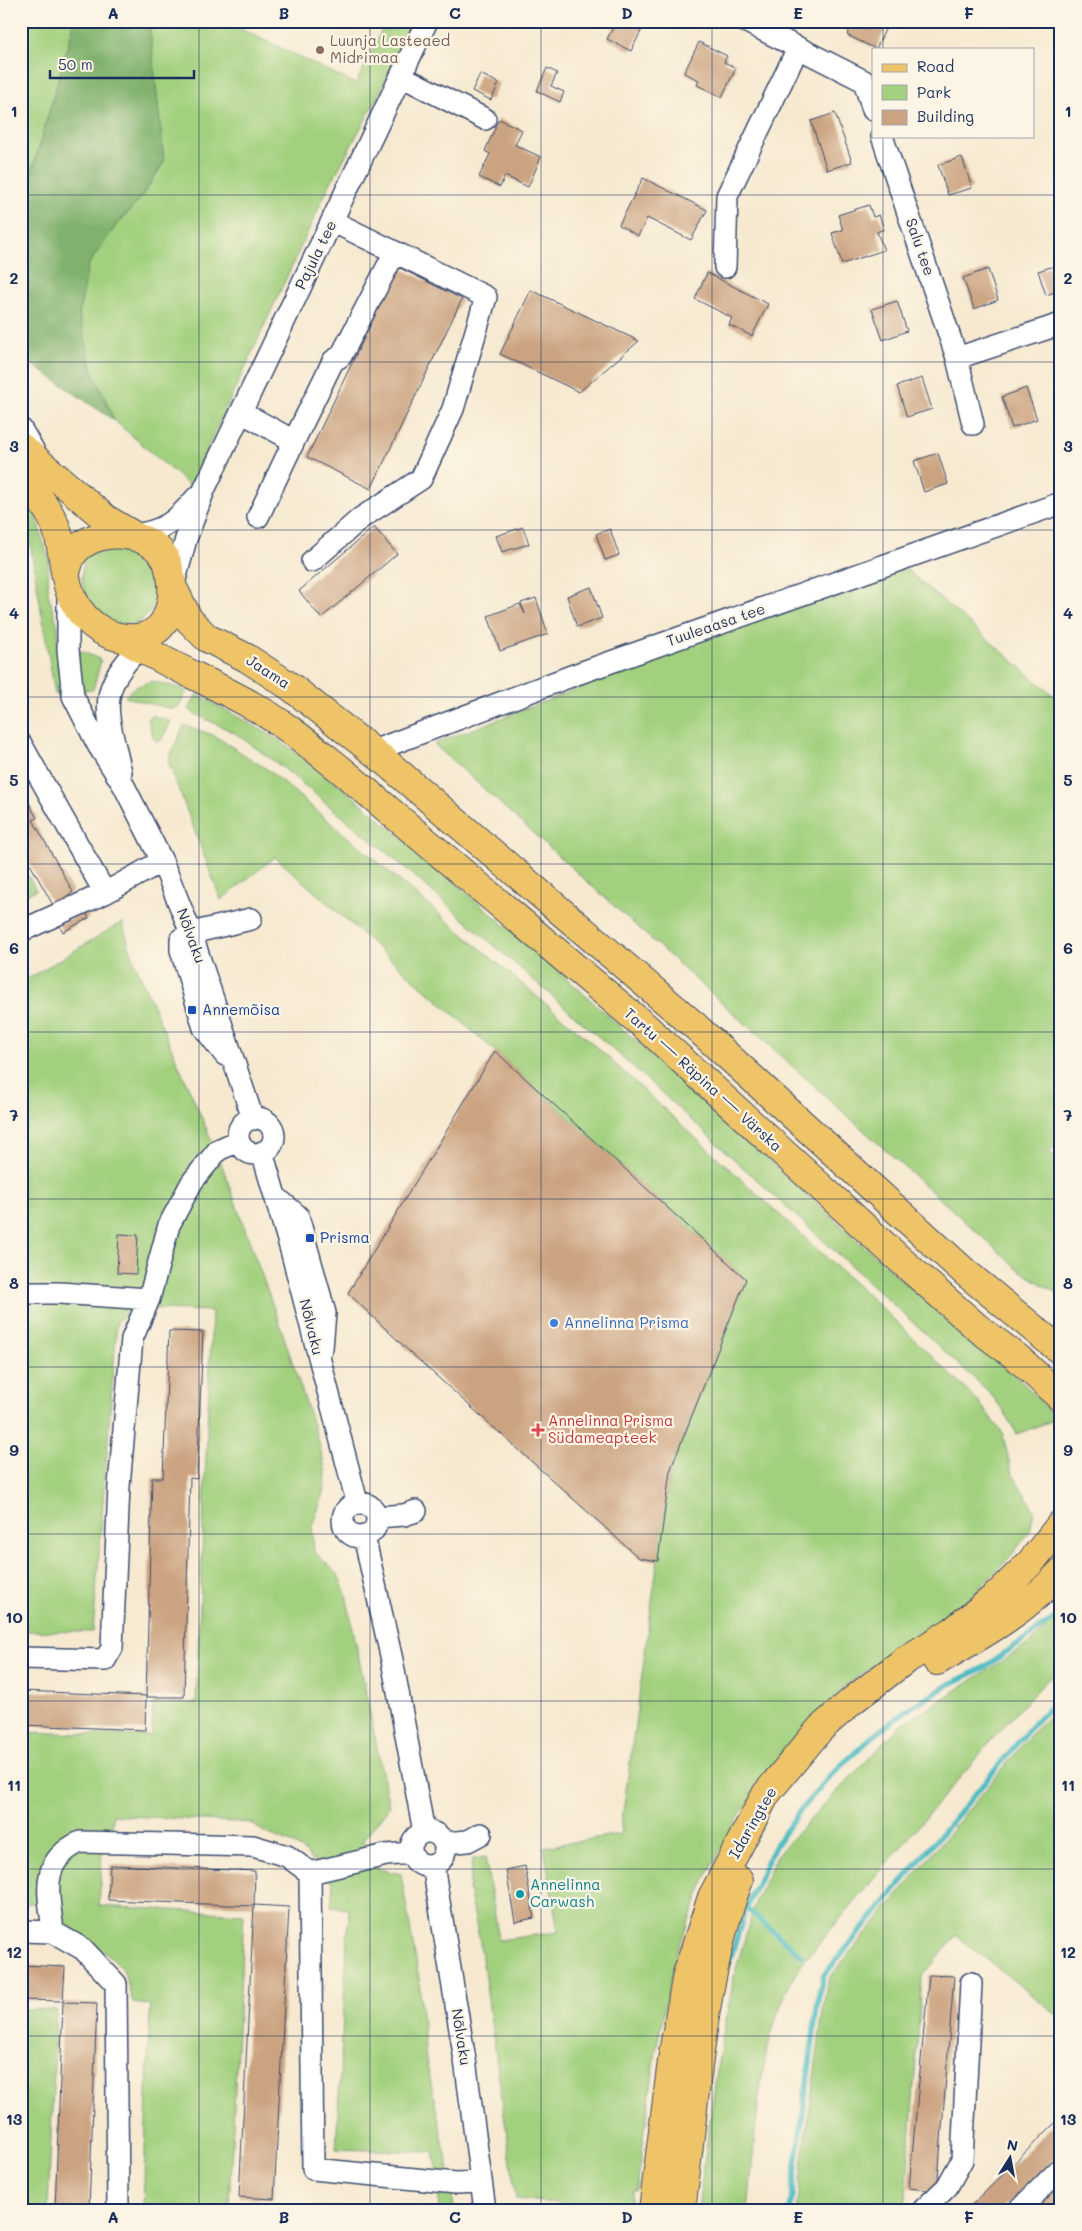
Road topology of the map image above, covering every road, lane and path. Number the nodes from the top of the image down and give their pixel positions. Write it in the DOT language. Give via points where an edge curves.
graph roads {
  1 [pos="428,21"];
  2 [pos="745,21"];
  3 [pos="798,48"];
  4 [pos="401,76"];
  5 [pos="872,107"];
  6 [pos="485,119"];
  7 [pos="883,138"];
  8 [pos="332,221"];
  9 [pos="395,252"];
  10 [pos="725,267"];
  11 [pos="1061,324"];
  12 [pos="957,358"];
  13 [pos="241,412"];
  14 [pos="973,424"];
  15 [pos="21,429"];
  16 [pos="294,441"];
  17 [pos="21,447"];
  18 [pos="32,471"];
  19 [pos="204,490"];
  20 [pos="1061,503"];
  21 [pos="258,517"];
  22 [pos="133,535"];
  23 [pos="312,561"];
  24 [pos="67,579"];
  25 [pos="173,588"];
  26 [pos="139,640"];
  27 [pos="21,744"];
  28 [pos="373,751"];
  29 [pos="124,786"];
  30 [pos="162,860"];
  31 [pos="105,893"];
  32 [pos="181,908"];
  33 [pos="251,918"];
  34 [pos="21,931"];
  35 [pos="191,933"];
  36 [pos="236,1070"];
  37 [pos="252,1119"];
  38 [pos="238,1141"];
  39 [pos="262,1152"];
  40 [pos="21,1293"];
  41 [pos="149,1299"];
  42 [pos="1061,1352"];
  43 [pos="1061,1398"];
  44 [pos="357,1502"];
  45 [pos="416,1511"];
  46 [pos="377,1517"];
  47 [pos="1061,1524"];
  48 [pos="364,1536"];
  49 [pos="1061,1572"];
  50 [pos="21,1658"];
  51 [pos="424,1832"];
  52 [pos="481,1834"];
  53 [pos="444,1843"];
  54 [pos="411,1853"];
  55 [pos="433,1865"];
  56 [pos="310,1873"];
  57 [pos="21,1931"];
  58 [pos="52,1932"];
  59 [pos="971,1983"];
  60 [pos="1061,2168"];
  61 [pos="482,2182"];
  62 [pos="654,2205"];
  63 [pos="681,2207"];
  64 [pos="118,2210"];
  65 [pos="485,2210"];
  66 [pos="923,2210"];
  67 [pos="1018,2210"];
  1 -- 4 [label="street, Pajula tee"];
  2 -- 3 [label="street"];
  3 -- 5 [label="street" via="864,81"];
  3 -- 10 [label="street" via="727,196"];
  4 -- 6 [label="street"];
  4 -- 8 [label="street, Pajula tee"];
  7 -- 12 [label="street, Salu tee"];
  8 -- 9 [label="street"];
  8 -- 13 [label="street, Pajula tee"];
  9 -- 16 [label="street" via="341,356 333,361"];
  9 -- 23 [label="street" via="486,297 453,409 421,479 361,518"];
  11 -- 12 [label="street"];
  12 -- 14 [label="street, Salu tee"];
  13 -- 16 [label="street"];
  13 -- 19 [label="street, Pajula tee"];
  15 -- 18 [label="street"];
  16 -- 21 [label="street"];
  17 -- 18 [label="main road"];
  18 -- 22 [label="main road"];
  18 -- 24 [label="main road" via="57,530"];
  19 -- 22 [label="street" via="173,523 152,533"];
  19 -- 25 [label="street"];
  20 -- 28 [label="street, Tuuleaasa tee" via="574,674"];
  22 -- 24 [label="main road" via="113,535 83,545 72,555"];
  22 -- 25 [label="main road" via="152,545 167,560"];
  24 -- 26 [label="main road" via="75,603 96,628 110,635"];
  24 -- 29 [label="street, Nõlvaku" via="68,650 73,696"];
  25 -- 26 [label="main road" via="164,623"];
  25 -- 28 [label="main road, Jaama" via="189,620 207,638 247,658 291,687"];
  26 -- 29 [label="street, Nõlvaku" via="112,682 108,698 108,716"];
  26 -- 43 [label="main road, Tartu — Räpina — Värska" via="255,706 340,769 648,1029 906,1265"];
  27 -- 31 [label="street"];
  28 -- 42 [label="main road" via="695,1026 966,1273"];
  29 -- 30 [label="street, Nõlvaku"];
  30 -- 31 [label="street"];
  30 -- 32 [label="street, Nõlvaku"];
  31 -- 34 [label="street"];
  32 -- 35 [label="street, Nõlvaku"];
  32 -- 36 [label="street" via="181,950 204,1028"];
  33 -- 35 [label="street"];
  35 -- 36 [label="street, Nõlvaku"];
  36 -- 37 [label="street, Nõlvaku"];
  37 -- 38 [label="street" via="240,1129"];
  37 -- 39 [label="street" via="267,1122 273,1130 271,1146"];
  38 -- 39 [label="street" via="248,1151"];
  38 -- 41 [label="street" via="218,1150 192,1182 169,1225"];
  39 -- 44 [label="street, Nõlvaku"];
  40 -- 41 [label="street"];
  41 -- 50 [label="street" via="132,1339 119,1486 112,1648 105,1660"];
  44 -- 46 [label="street" via="371,1506"];
  44 -- 48 [label="street" via="346,1509 343,1524 349,1533"];
  45 -- 46 [label="street"];
  46 -- 48 [label="street" via="374,1530"];
  47 -- 62 [label="main road, Idaringtee" via="1031,1562 996,1596 953,1631 904,1661 820,1729 766,1794 712,1897 687,1974 673,2053"];
  48 -- 51 [label="street" via="392,1660"];
  49 -- 63 [label="main road, Idaringtee" via="1012,1617 907,1680 858,1716 772,1814 743,1870 727,1912 714,1964"];
  51 -- 53 [label="street" via="434,1832"];
  51 -- 54 [label="street" via="412,1842"];
  52 -- 53 [label="street" via="468,1841"];
  53 -- 55 [label="street" via="444,1854"];
  54 -- 55 [label="street" via="417,1862"];
  54 -- 56 [label="street" via="386,1855"];
  55 -- 61 [label="street, Nõlvaku"];
  56 -- 58 [label="street" via="287,1856 253,1846 80,1842 59,1854 50,1873 48,1888"];
  56 -- 61 [label="street" via="313,2169 456,2183"];
  57 -- 58 [label="street"];
  58 -- 64 [label="street" via="83,1949 116,1984"];
  59 -- 66 [label="street" via="962,2160 947,2187"];
  60 -- 67 [label="street"];
  61 -- 65 [label="street, Nõlvaku"];
}
